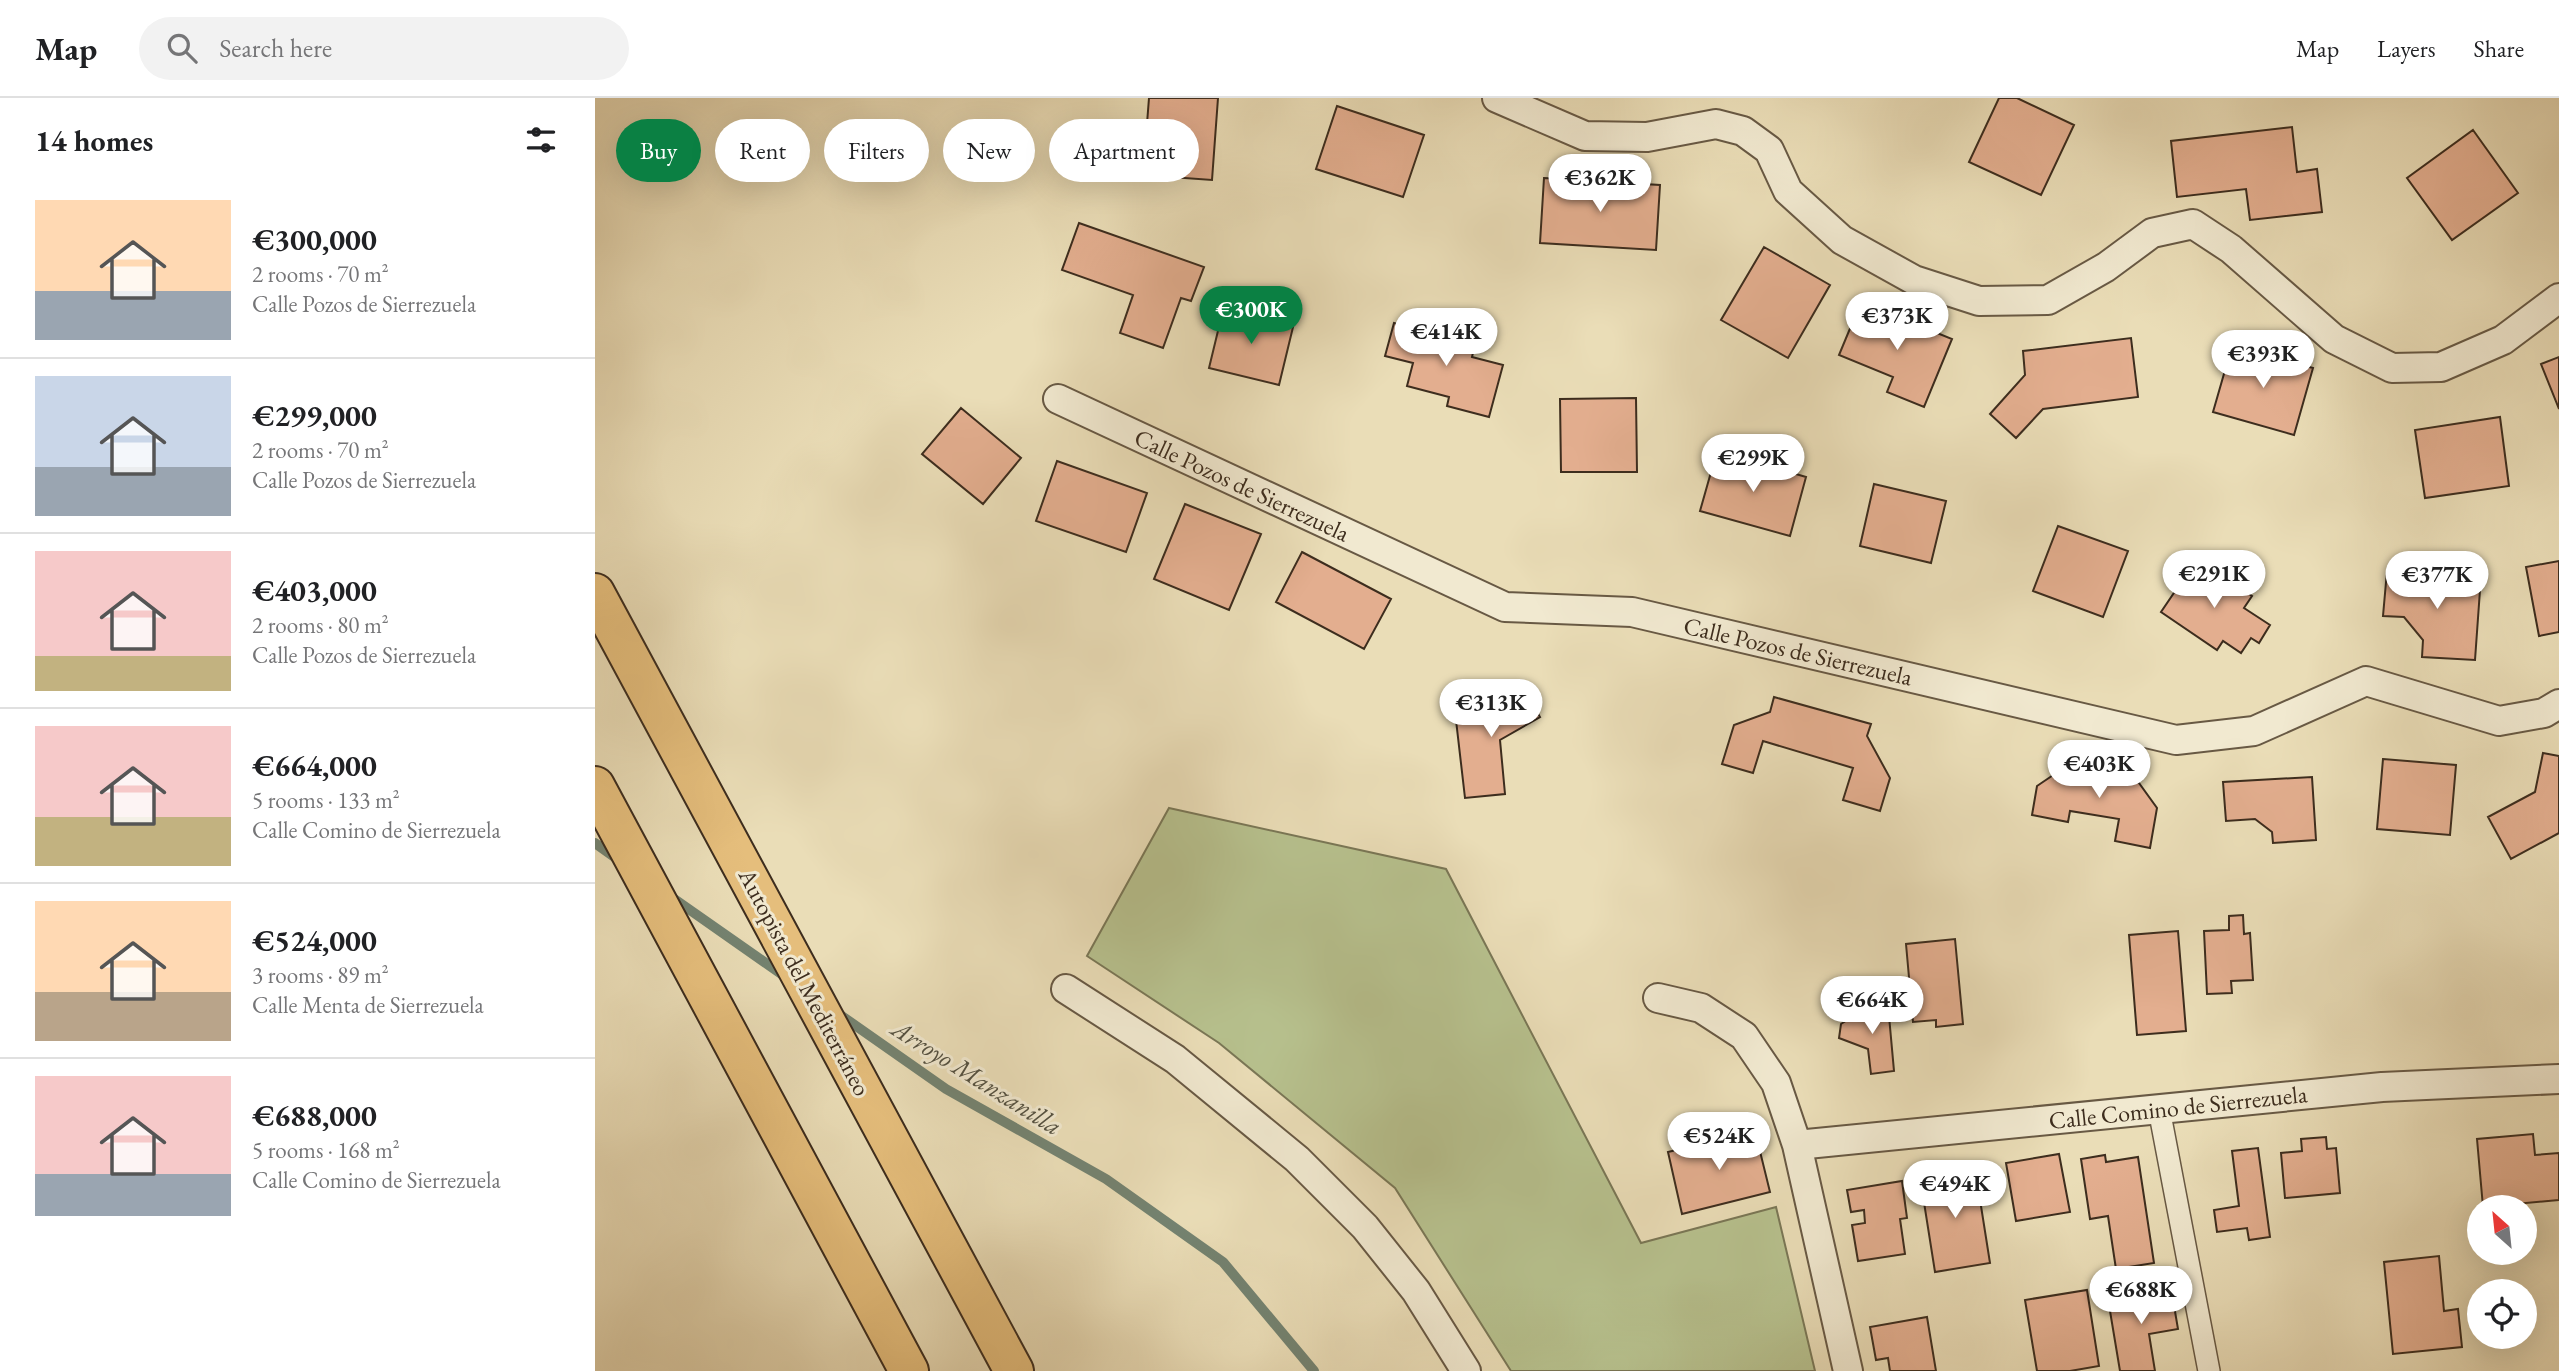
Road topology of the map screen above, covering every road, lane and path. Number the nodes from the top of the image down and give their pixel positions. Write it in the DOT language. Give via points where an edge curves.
graph roads {
  1 [pos="1497,98"];
  2 [pos="2559,298"];
  3 [pos="1058,399"];
  4 [pos="595,593"];
  5 [pos="2559,704"];
  6 [pos="595,786"];
  7 [pos="1066,989"];
  8 [pos="1658,998"];
  9 [pos="2559,1079"];
  10 [pos="2159,1109"];
  11 [pos="1797,1145"];
  12 [pos="909,1371"];
  13 [pos="1014,1371"];
  14 [pos="1465,1371"];
  15 [pos="1848,1371"];
  16 [pos="2209,1371"];
  1 -- 2 [label="street" via="1585,136 1647,137 1716,124 1744,131 1769,150 1788,191 1842,240 1914,280 1979,301 2048,300 2106,267 2152,233 2193,224 2231,248 2334,339 2392,368 2441,367 2503,340"];
  3 -- 5 [label="street, Calle Pozos de Sierrezuela" via="1505,607 1632,612 2176,740 2254,731 2366,681 2499,721 2544,713"];
  4 -- 13 [label="highway, Autopista del Mediterráneo"];
  6 -- 12 [label="highway"];
  7 -- 14 [label="street" via="1175,1059 1297,1159 1374,1238 1416,1291"];
  8 -- 11 [label="street" via="1701,1008 1745,1035 1776,1083"];
  9 -- 10 [label="street, Calle Comino de Sierrezuela" via="2382,1087"];
  10 -- 11 [label="street, Calle Comino de Sierrezuela"];
  10 -- 16 [label="street"];
  11 -- 15 [label="street"];
}
